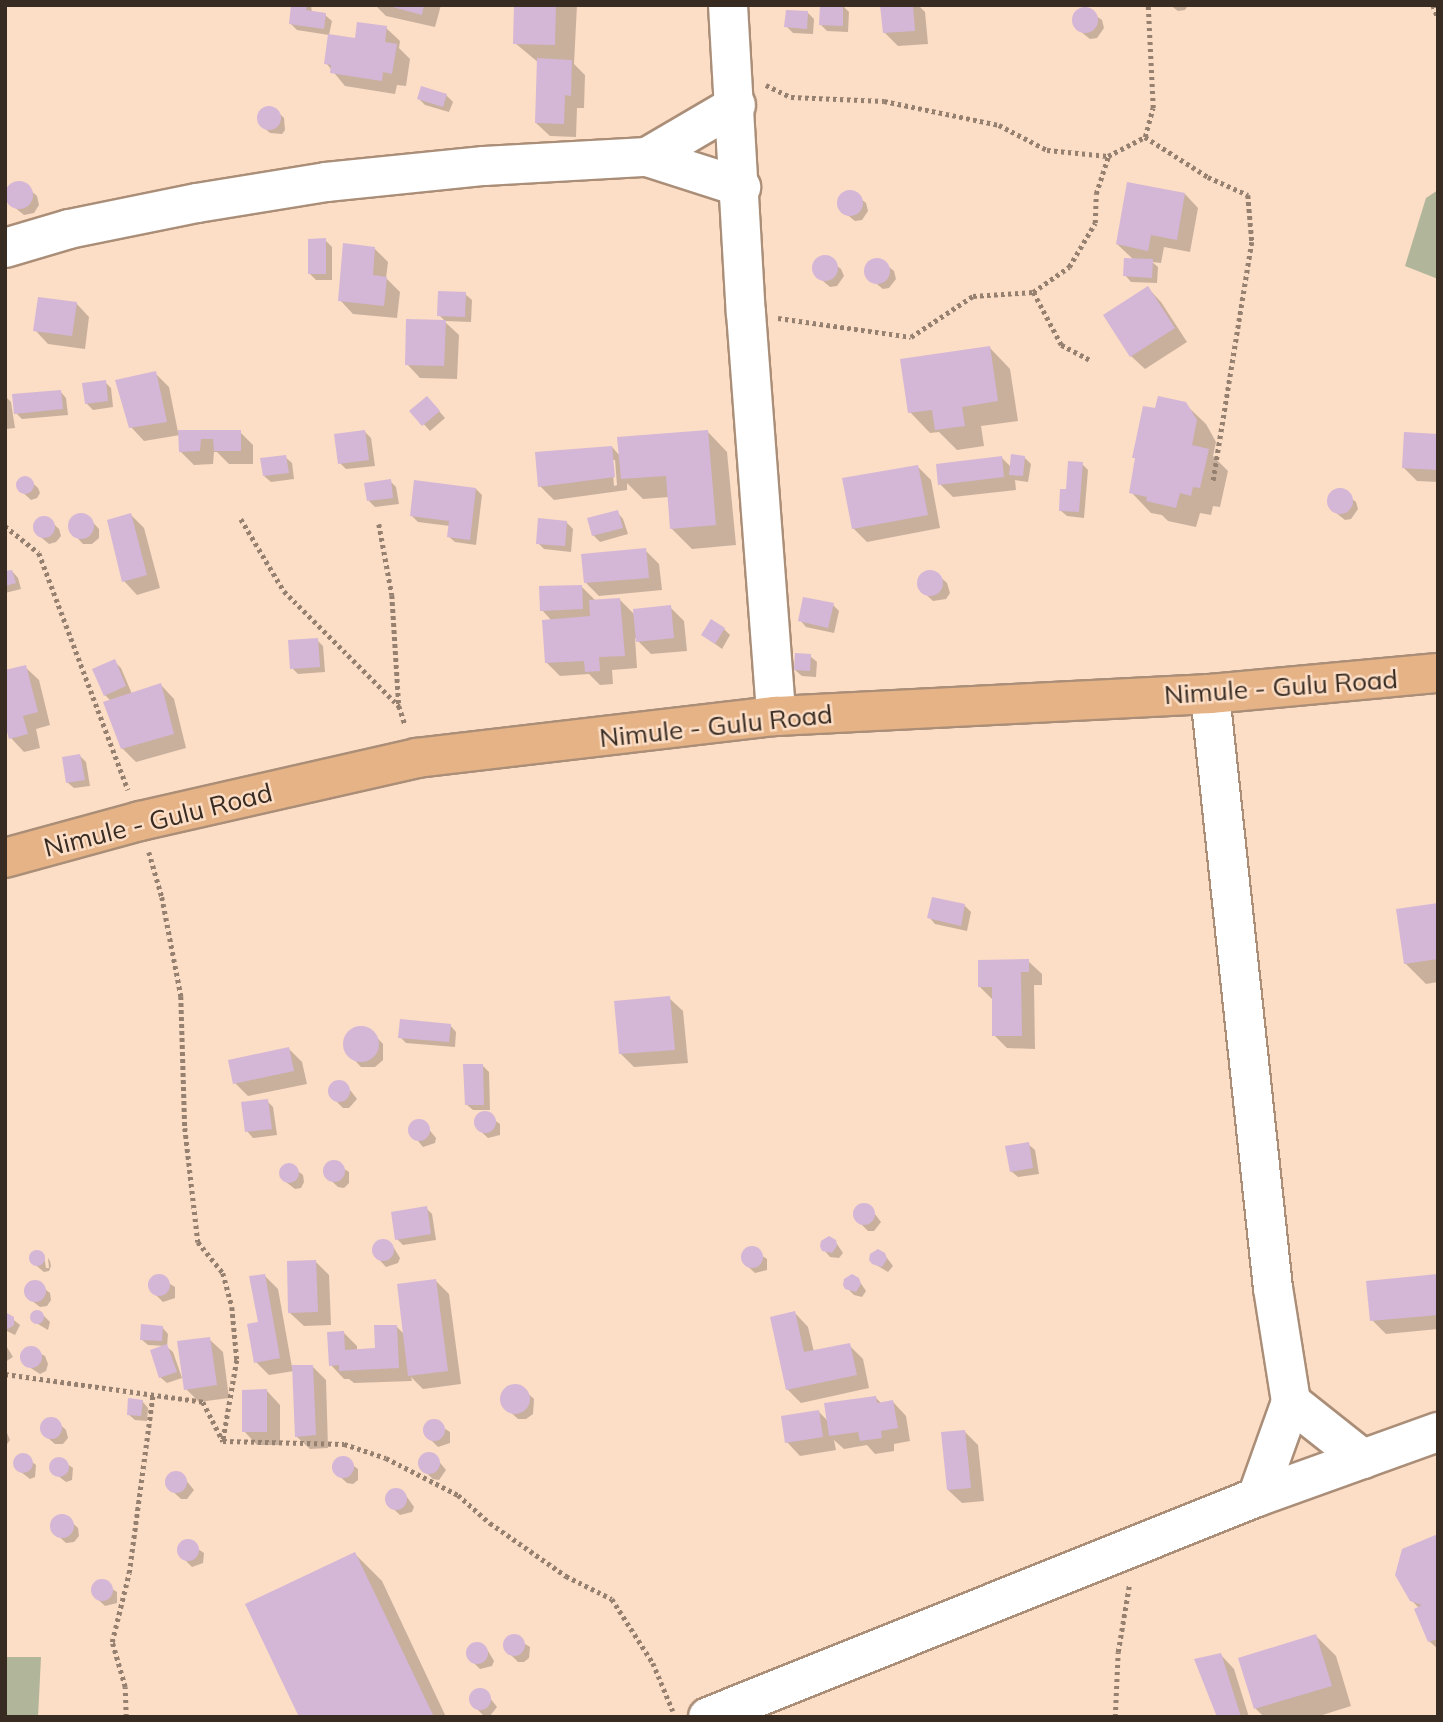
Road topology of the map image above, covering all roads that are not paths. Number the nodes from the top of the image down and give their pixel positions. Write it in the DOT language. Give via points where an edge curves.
graph roads {
  1 [pos="728,5"];
  2 [pos="735,87"];
  3 [pos="647,157"];
  4 [pos="741,187"];
  5 [pos="5,248"];
  6 [pos="1438,673"];
  7 [pos="1210,694"];
  8 [pos="776,716"];
  9 [pos="5,858"];
  10 [pos="1291,1402"];
  11 [pos="1438,1432"];
  12 [pos="1363,1458"];
  13 [pos="1257,1497"];
  14 [pos="708,1717"];
  1 -- 2 [label="street"];
  2 -- 3 [label="street"];
  2 -- 4 [label="street"];
  3 -- 4 [label="street"];
  3 -- 5 [label="street" via="484,166 326,182 69,229"];
  4 -- 8 [label="street"];
  6 -- 7 [label="main road, Nimule - Gulu Road"];
  7 -- 8 [label="main road, Nimule - Gulu Road"];
  7 -- 10 [label="street" via="1273,1289"];
  8 -- 9 [label="main road, Nimule - Gulu Road" via="418,758 140,821"];
  10 -- 12 [label="street"];
  10 -- 13 [label="street"];
  11 -- 12 [label="street"];
  12 -- 13 [label="street"];
  13 -- 14 [label="street"];
}
